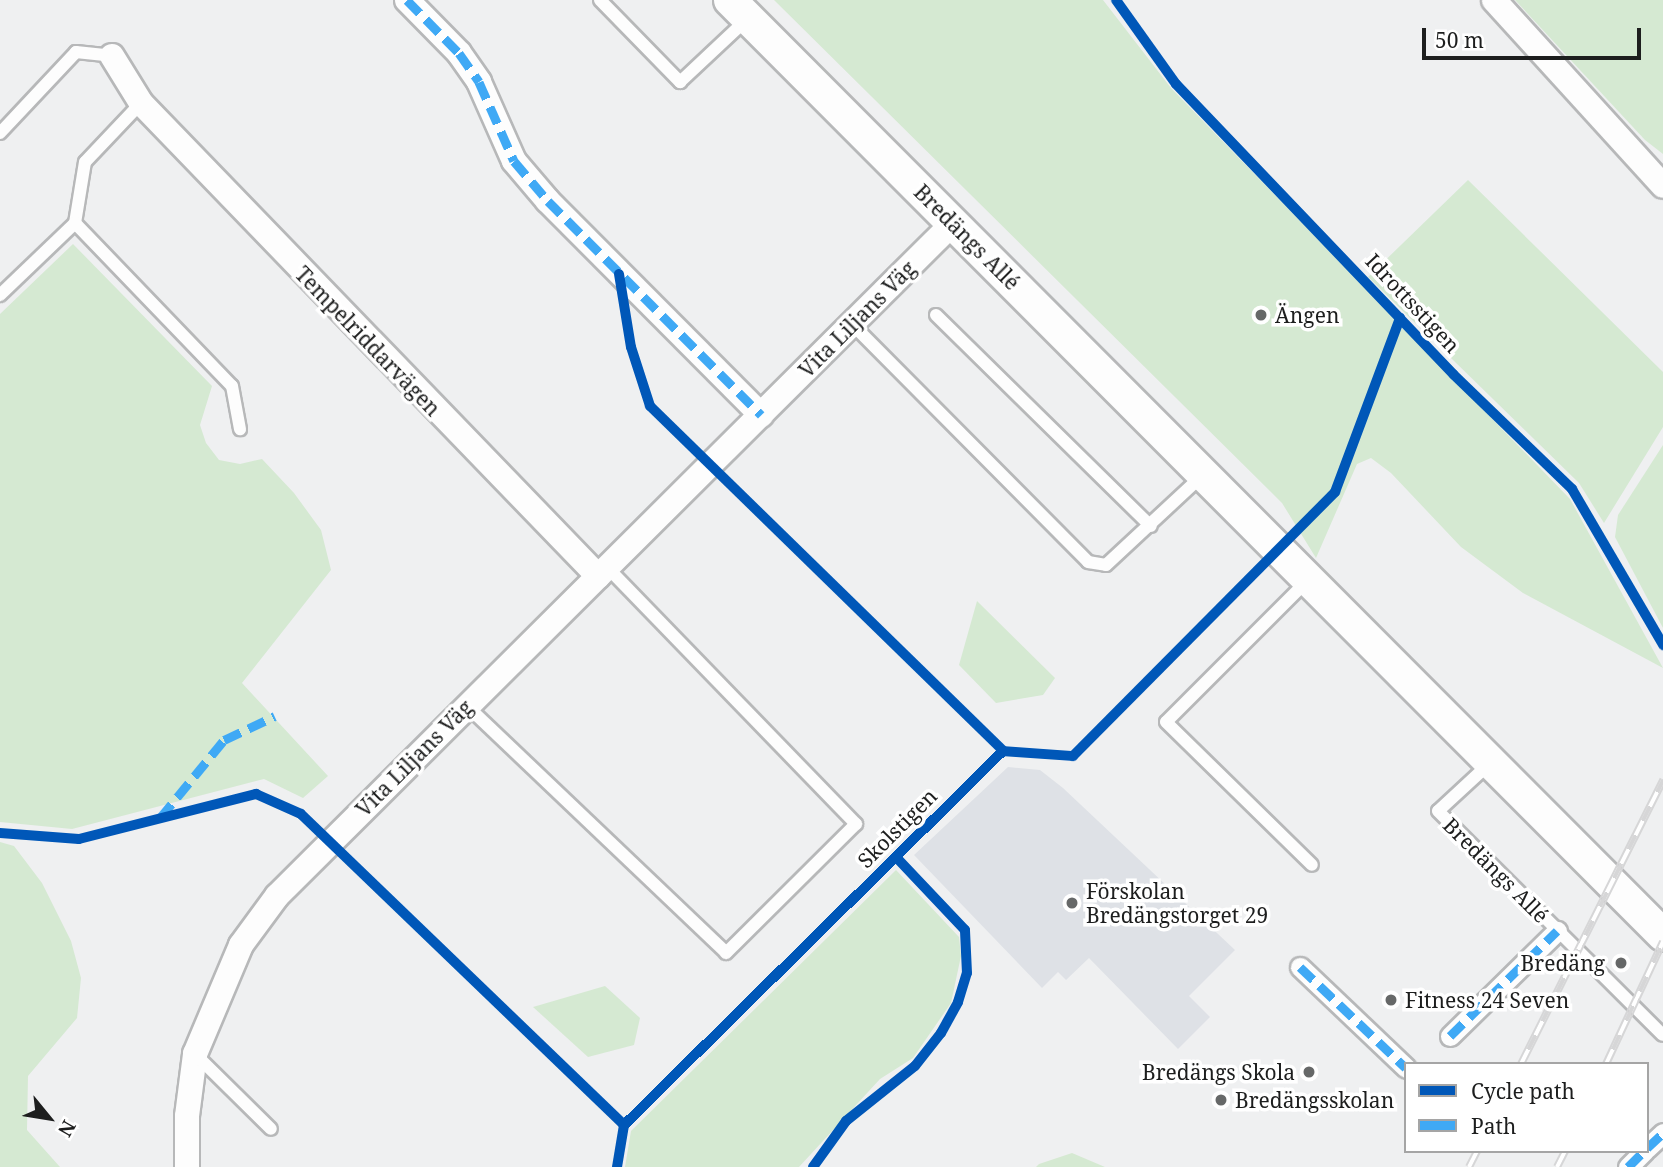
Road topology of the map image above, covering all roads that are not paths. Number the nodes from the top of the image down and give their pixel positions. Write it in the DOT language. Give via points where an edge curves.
graph roads {
  1 [pos="407,0"];
  2 [pos="600,0"];
  3 [pos="1494,0"];
  4 [pos="739,9"];
  5 [pos="112,56"];
  6 [pos="141,103"];
  7 [pos="0,133"];
  8 [pos="1663,186"];
  9 [pos="75,223"];
  10 [pos="953,223"];
  11 [pos="0,295"];
  12 [pos="936,315"];
  13 [pos="852,324"];
  14 [pos="761,415"];
  15 [pos="240,429"];
  16 [pos="1205,473"];
  17 [pos="1151,526"];
  18 [pos="603,571"];
  19 [pos="1310,578"];
  20 [pos="467,705"];
  21 [pos="1489,764"];
  22 [pos="1312,865"];
  23 [pos="1557,931"];
  24 [pos="1663,935"];
  25 [pos="1300,967"];
  26 [pos="1663,1035"];
  27 [pos="1450,1036"];
  28 [pos="195,1055"];
  29 [pos="1404,1066"];
  30 [pos="271,1129"];
  31 [pos="1663,1133"];
  32 [pos="1649,1147"];
  33 [pos="1643,1153"];
  34 [pos="187,1167"];
  35 [pos="1628,1167"];
  1 -- 14 [label="street" via="466,63 523,171"];
  2 -- 4 [label="lane" via="680,82"];
  3 -- 8 [label="street"];
  4 -- 10 [label="street, Bredängs Allé"];
  5 -- 6 [label="street, Tempelriddarvägen"];
  5 -- 7 [label="lane, Tempelriddarvägen" via="76,52"];
  6 -- 9 [label="lane" via="85,162"];
  6 -- 18 [label="street, Tempelriddarvägen"];
  9 -- 11 [label="lane"];
  9 -- 15 [label="lane" via="232,386"];
  10 -- 13 [label="street, Vita Liljans Väg"];
  10 -- 16 [label="street, Bredängs Allé"];
  12 -- 17 [label="lane"];
  13 -- 14 [label="street, Vita Liljans Väg"];
  13 -- 17 [label="lane" via="1088,562 1106,565"];
  14 -- 18 [label="street, Vita Liljans Väg"];
  16 -- 17 [label="lane"];
  16 -- 19 [label="street, Bredängs Allé"];
  18 -- 20 [label="street, Vita Liljans Väg"];
  18 -- 20 [label="lane" via="856,824 726,953"];
  19 -- 21 [label="street, Bredängs Allé"];
  19 -- 22 [label="lane" via="1166,722"];
  20 -- 28 [label="street, Vita Liljans Väg" via="277,896 241,945"];
  21 -- 23 [label="lane, Bredängs Allé" via="1438,811"];
  21 -- 24 [label="street, Bredängs Allé"];
  23 -- 26 [label="lane, Bredängs Allé"];
  23 -- 27 [label="street"];
  25 -- 29 [label="street"];
  28 -- 30 [label="lane"];
  28 -- 34 [label="street, Vita Liljans Väg" via="187,1116"];
  31 -- 32 [label="street"];
  33 -- 35 [label="street"];
}
